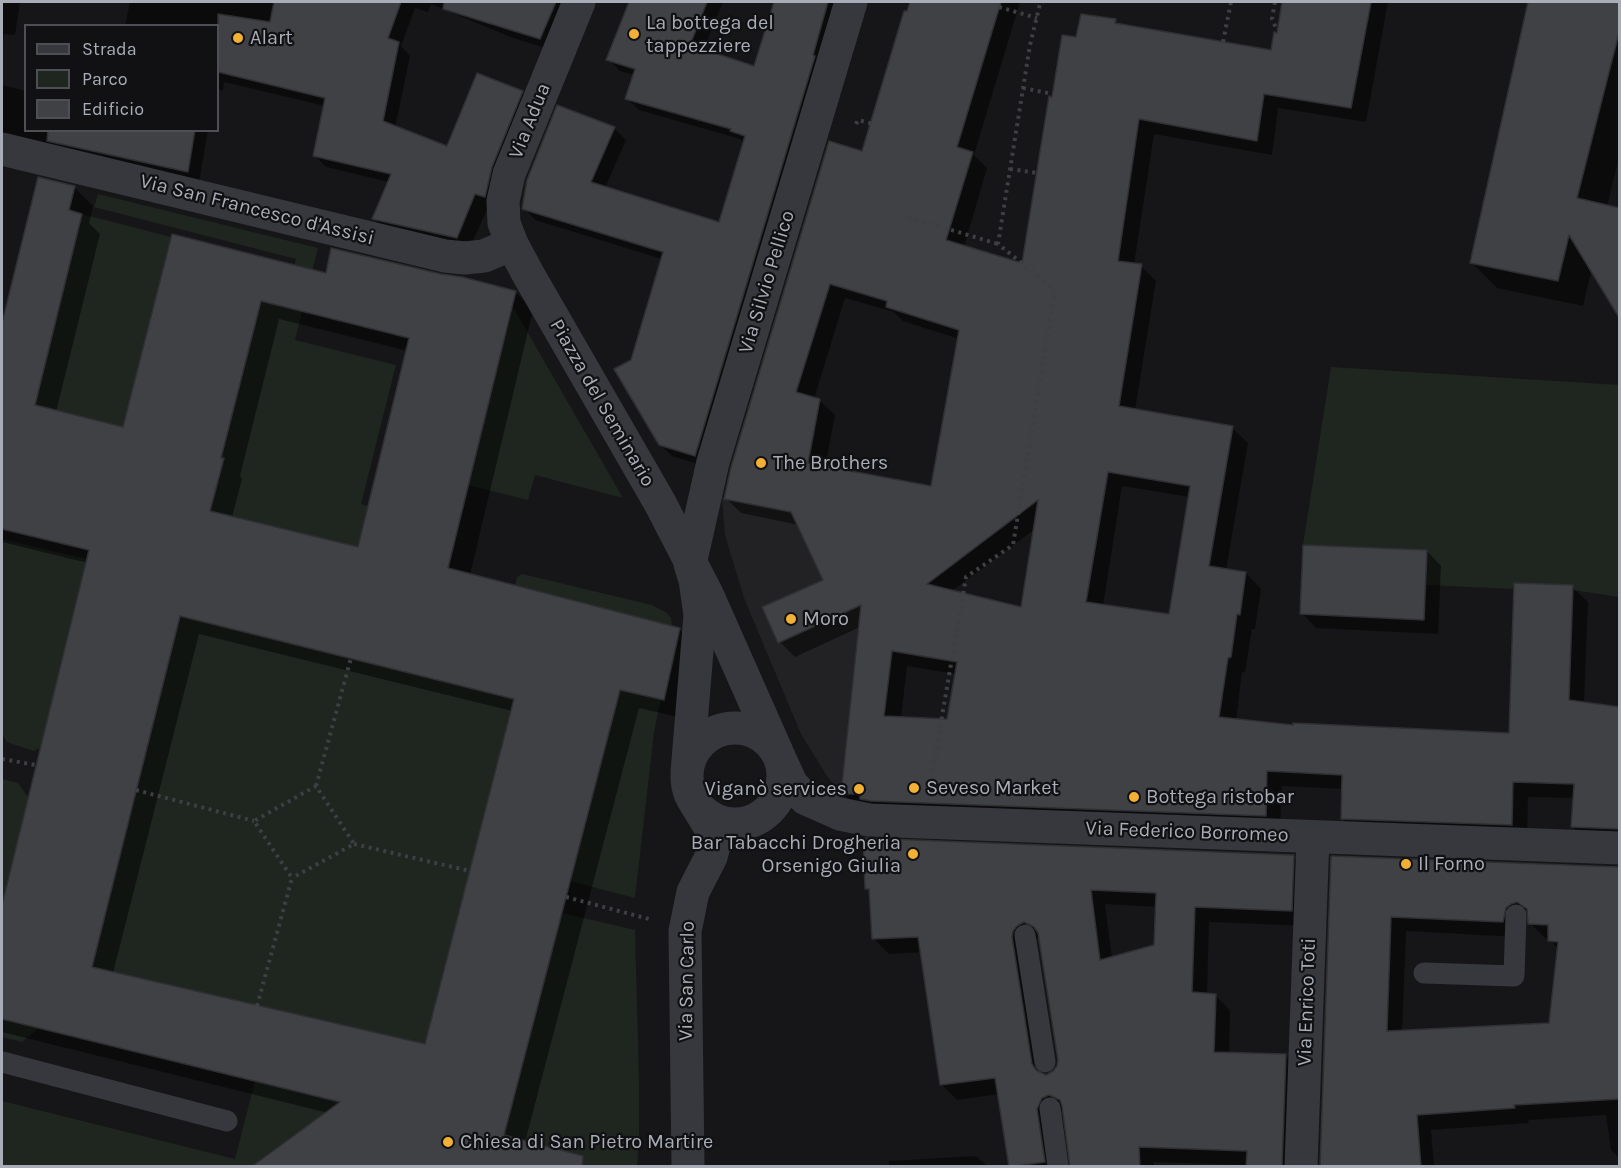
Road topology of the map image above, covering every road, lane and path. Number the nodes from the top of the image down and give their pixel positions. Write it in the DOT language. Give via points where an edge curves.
graph roads {
  1 [pos="579,2"];
  2 [pos="851,2"];
  3 [pos="1042,2"];
  4 [pos="1231,2"];
  5 [pos="1274,2"];
  6 [pos="999,7"];
  7 [pos="1037,18"];
  8 [pos="1277,30"];
  9 [pos="1223,42"];
  10 [pos="1023,88"];
  11 [pos="1053,94"];
  12 [pos="873,124"];
  13 [pos="855,129"];
  14 [pos="2,148"];
  15 [pos="1010,169"];
  16 [pos="1037,173"];
  17 [pos="908,217"];
  18 [pos="512,244"];
  19 [pos="998,244"];
  20 [pos="690,564"];
  21 [pos="351,658"];
  22 [pos="779,756"];
  23 [pos="2,759"];
  24 [pos="36,765"];
  25 [pos="687,772"];
  26 [pos="316,786"];
  27 [pos="136,790"];
  28 [pos="928,796"];
  29 [pos="697,806"];
  30 [pos="254,821"];
  31 [pos="1313,837"];
  32 [pos="354,844"];
  33 [pos="1620,848"];
  34 [pos="470,871"];
  35 [pos="292,878"];
  36 [pos="566,897"];
  37 [pos="1516,915"];
  38 [pos="685,931"];
  39 [pos="1025,935"];
  40 [pos="1424,973"];
  41 [pos="257,1006"];
  42 [pos="2,1062"];
  43 [pos="1045,1062"];
  44 [pos="1050,1108"];
  45 [pos="226,1121"];
  46 [pos="688,1167"];
  47 [pos="1058,1167"];
  48 [pos="1301,1167"];
  1 -- 18 [label="street, Via Adua" via="505,187 503,212"];
  2 -- 20 [label="street, Via Silvio Pellico" via="713,462"];
  3 -- 7 [label="path"];
  4 -- 9 [label="path"];
  5 -- 8 [label="path" via="1272,19"];
  6 -- 7 [label="path"];
  7 -- 10 [label="path"];
  10 -- 11 [label="path"];
  10 -- 15 [label="path"];
  12 -- 13 [label="path" via="858,120"];
  14 -- 18 [label="street, Via San Francesco d'Assisi" via="454,257 484,256"];
  15 -- 16 [label="path"];
  15 -- 19 [label="path"];
  17 -- 19 [label="path"];
  18 -- 20 [label="street, Piazza del Seminario" via="660,503"];
  19 -- 28 [label="path" via="1055,290 1013,545 966,577"];
  20 -- 22 [label="street, Piazza del Seminario"];
  20 -- 25 [label="street, Piazza del Seminario" via="700,615"];
  21 -- 26 [label="path"];
  22 -- 25 [label="street" via="767,740 753,731 729,728 703,740 693,751"];
  22 -- 29 [label="street, Piazza del Seminario" via="783,776 780,792 760,817 729,824 708,816"];
  22 -- 31 [label="street, Via Federico Borromeo" via="798,792 840,814 869,820 1011,834"];
  23 -- 24 [label="path"];
  25 -- 29 [label="street, Piazza del Seminario"];
  26 -- 30 [label="path"];
  26 -- 32 [label="path"];
  27 -- 30 [label="path"];
  29 -- 38 [label="street, Via San Carlo" via="715,842 693,891"];
  30 -- 35 [label="path"];
  31 -- 33 [label="street, Via Federico Borromeo" via="1519,852"];
  31 -- 48 [label="street, Via Enrico Toti"];
  32 -- 34 [label="path"];
  32 -- 35 [label="path"];
  35 -- 41 [label="path"];
  36 -- 38 [label="path"];
  37 -- 40 [label="lane" via="1514,976"];
  38 -- 46 [label="street, Via San Carlo"];
  39 -- 43 [label="lane"];
  42 -- 45 [label="lane"];
  44 -- 47 [label="lane"];
}
